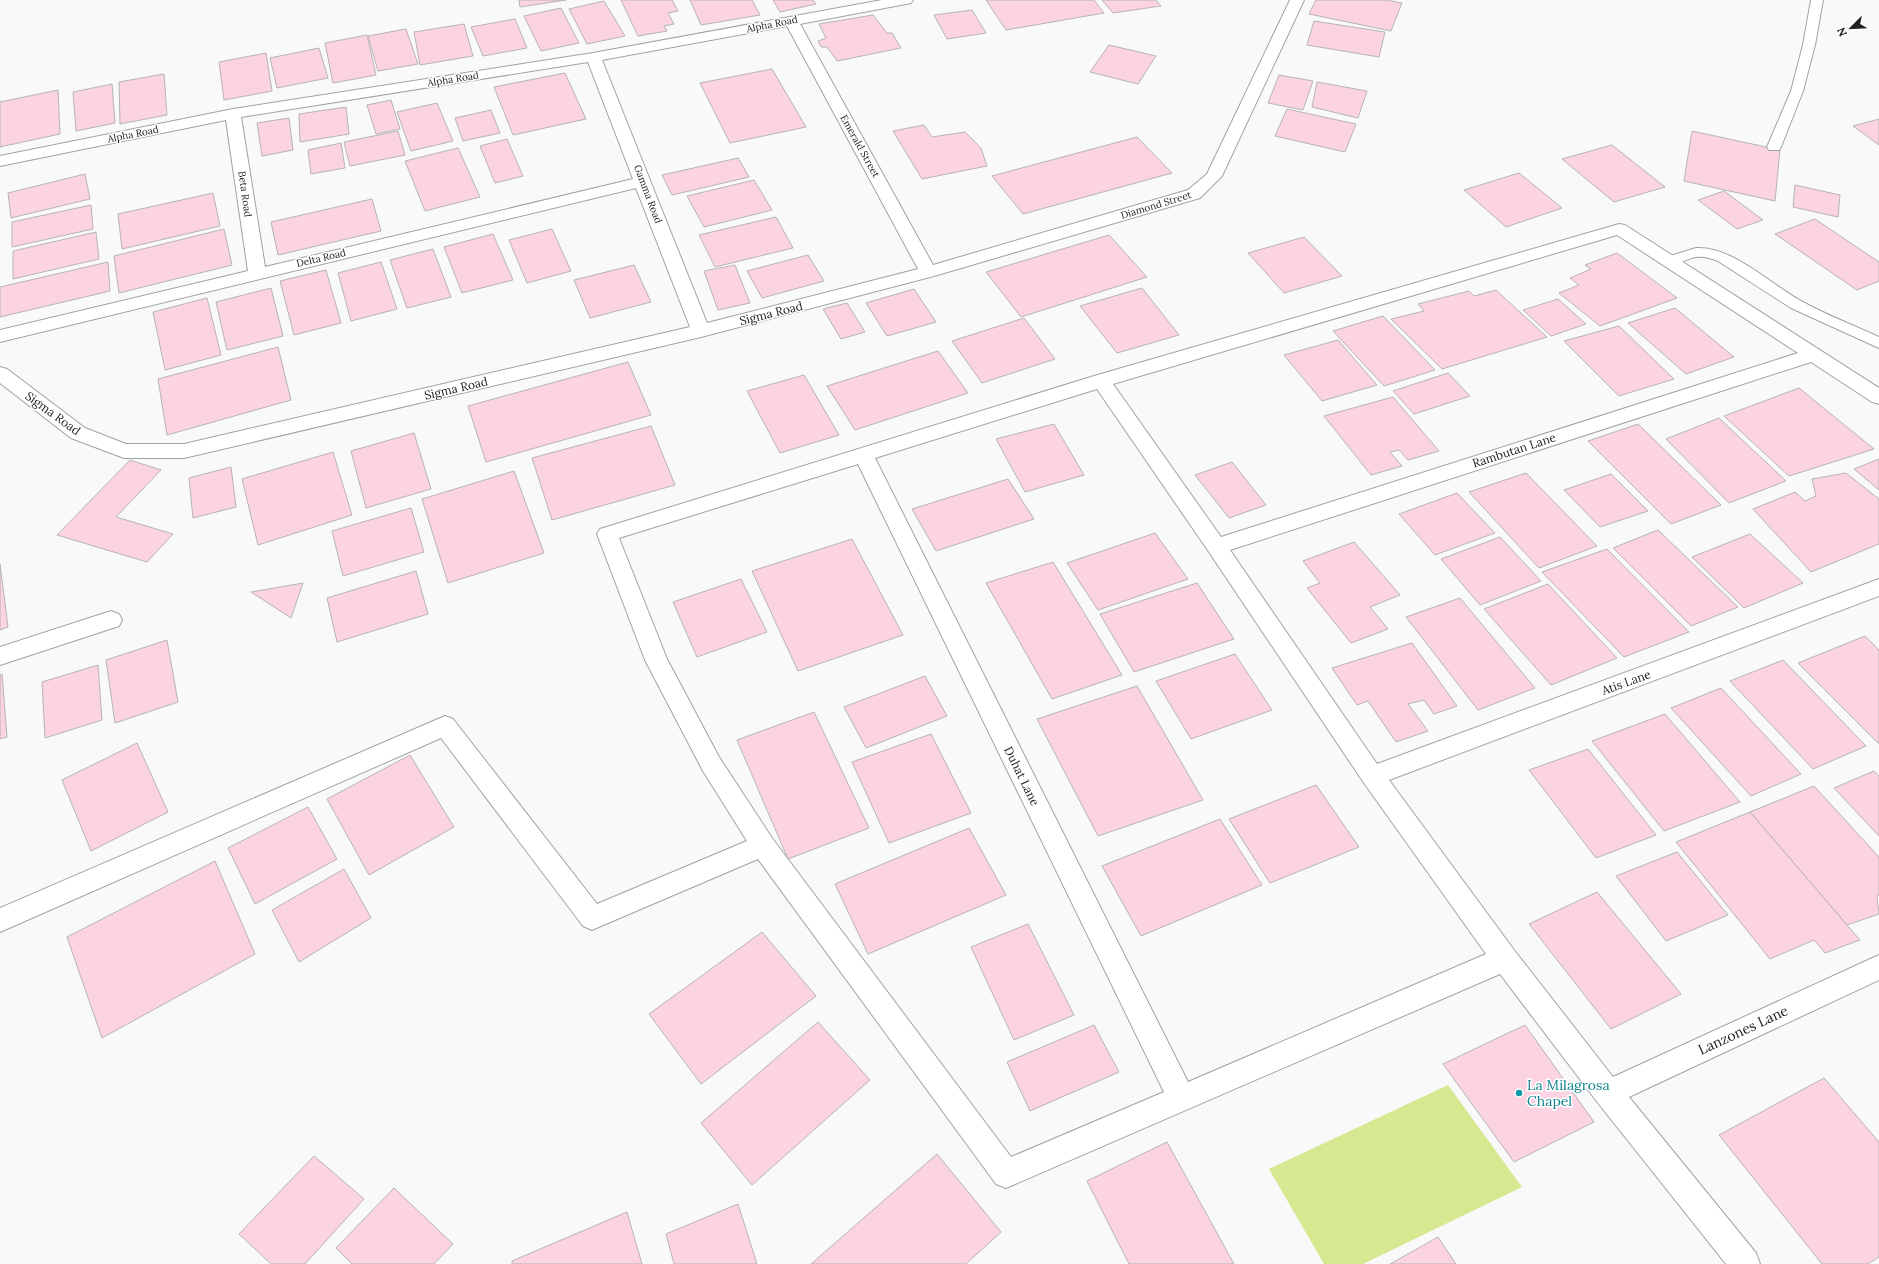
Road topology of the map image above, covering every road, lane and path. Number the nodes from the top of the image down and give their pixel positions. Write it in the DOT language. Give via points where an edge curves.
graph roads {
  1 [pos="906,0"];
  2 [pos="1297,0"];
  3 [pos="1817,0"];
  4 [pos="792,20"];
  5 [pos="593,57"];
  6 [pos="233,114"];
  7 [pos="1774,147"];
  8 [pos="0,161"];
  9 [pos="643,181"];
  10 [pos="1669,261"];
  11 [pos="928,272"];
  12 [pos="257,273"];
  13 [pos="701,331"];
  14 [pos="0,336"];
  15 [pos="1879,343"];
  16 [pos="1812,354"];
  17 [pos="0,373"];
  18 [pos="1101,381"];
  19 [pos="1879,397"];
  20 [pos="863,454"];
  21 [pos="1216,546"];
  22 [pos="1879,587"];
  23 [pos="111,620"];
  24 [pos="0,656"];
  25 [pos="1372,776"];
  26 [pos="763,846"];
  27 [pos="0,920"];
  28 [pos="1505,959"];
  29 [pos="1879,967"];
  30 [pos="1608,1093"];
  31 [pos="1182,1098"];
  32 [pos="1745,1264"];
  1 -- 4 [label="street, Alpha Road"];
  2 -- 11 [label="street, Diamond Street" via="1214,176 1194,194"];
  3 -- 7 [label="lane" via="1797,91"];
  4 -- 5 [label="street, Alpha Road"];
  4 -- 11 [label="street, Emerald Street"];
  5 -- 6 [label="street, Alpha Road"];
  5 -- 9 [label="street, Gamma Road"];
  6 -- 8 [label="street, Alpha Road"];
  6 -- 12 [label="street, Beta Road"];
  9 -- 12 [label="street, Delta Road"];
  9 -- 13 [label="street, Gamma Road"];
  10 -- 15 [label="lane" via="1697,252 1713,253 1796,306"];
  10 -- 16 [label="street"];
  10 -- 18 [label="street" via="1619,229"];
  11 -- 13 [label="street, Sigma Road"];
  12 -- 14 [label="street, Delta Road"];
  13 -- 17 [label="street, Sigma Road" via="184,451 124,451 78,433"];
  16 -- 19 [label="street"];
  16 -- 21 [label="street, Rambutan Lane"];
  18 -- 20 [label="street"];
  18 -- 21 [label="street"];
  20 -- 26 [label="street" via="607,534 656,660 711,764"];
  20 -- 31 [label="street, Duhat Lane"];
  21 -- 25 [label="street"];
  22 -- 25 [label="street, Atis Lane"];
  23 -- 24 [label="street"];
  25 -- 28 [label="street"];
  26 -- 27 [label="street" via="592,918 444,726"];
  26 -- 31 [label="street" via="1006,1174"];
  28 -- 30 [label="street"];
  28 -- 31 [label="street"];
  29 -- 30 [label="street, Lanzones Lane"];
  30 -- 32 [label="street"];
}
